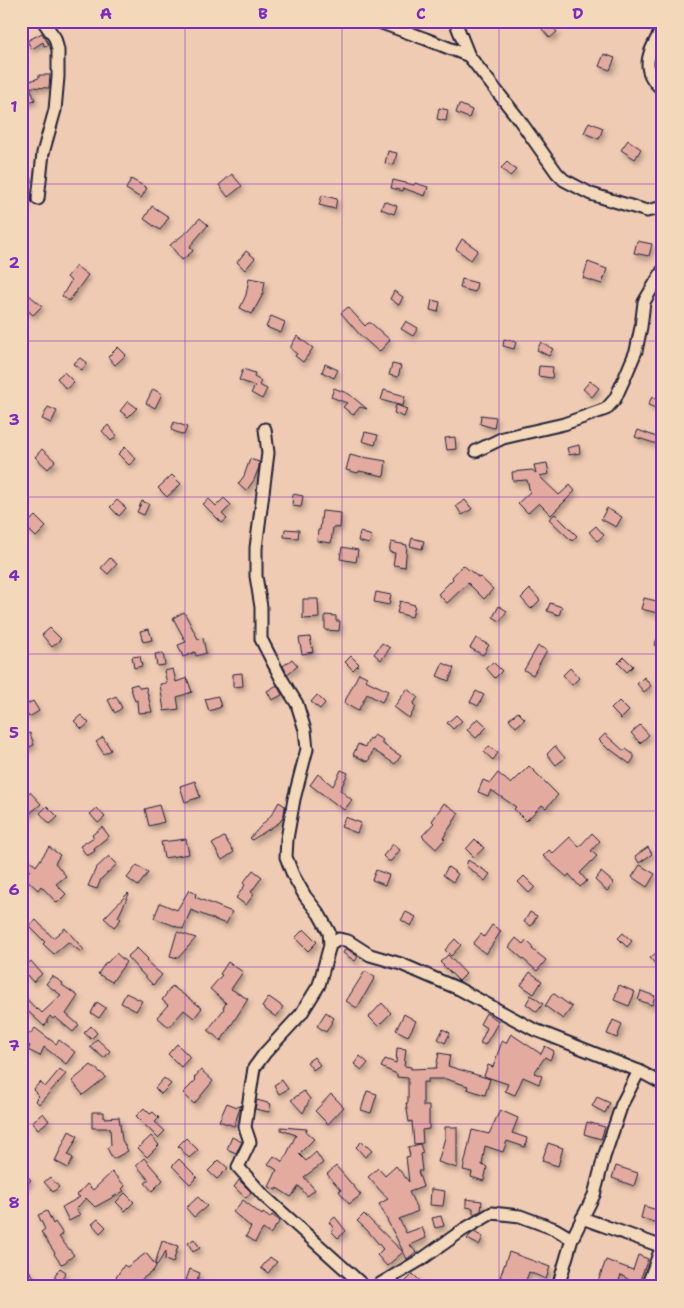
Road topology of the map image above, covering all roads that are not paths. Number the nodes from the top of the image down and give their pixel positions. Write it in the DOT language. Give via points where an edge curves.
graph roads {
  1 [pos="43,21"];
  2 [pos="376,21"];
  3 [pos="454,21"];
  4 [pos="663,27"];
  5 [pos="469,56"];
  6 [pos="663,90"];
  7 [pos="38,199"];
  8 [pos="663,207"];
  9 [pos="663,270"];
  10 [pos="265,429"];
  11 [pos="476,451"];
  12 [pos="330,946"];
  13 [pos="639,1070"];
  14 [pos="663,1084"];
  15 [pos="582,1218"];
  16 [pos="572,1240"];
  17 [pos="662,1246"];
  18 [pos="365,1287"];
  19 [pos="375,1287"];
  20 [pos="558,1287"];
  21 [pos="647,1287"];
  1 -- 7 [label="street" via="55,38 58,77 55,110 43,153"];
  2 -- 5 [label="street"];
  3 -- 5 [label="street"];
  4 -- 6 [label="street" via="650,50 647,63 652,82"];
  5 -- 8 [label="street" via="564,180 583,191 647,211"];
  9 -- 11 [label="street" via="644,302 636,350 616,399 606,409 564,424 503,438"];
  10 -- 12 [label="street" via="268,453 256,548 261,639 297,704 307,749 294,799 286,857 305,896 329,932"];
  12 -- 13 [label="street" via="339,939 348,941 370,955 401,964 459,989 533,1029"];
  12 -- 18 [label="street" via="319,985 301,1014 254,1068 245,1127 250,1142 238,1167 264,1196"];
  13 -- 14 [label="street"];
  13 -- 15 [label="street" via="622,1104 594,1195"];
  15 -- 16 [label="street"];
  15 -- 17 [label="street"];
  16 -- 19 [label="street" via="555,1229 520,1216 492,1213"];
  16 -- 20 [label="street"];
  17 -- 21 [label="street"];
}
